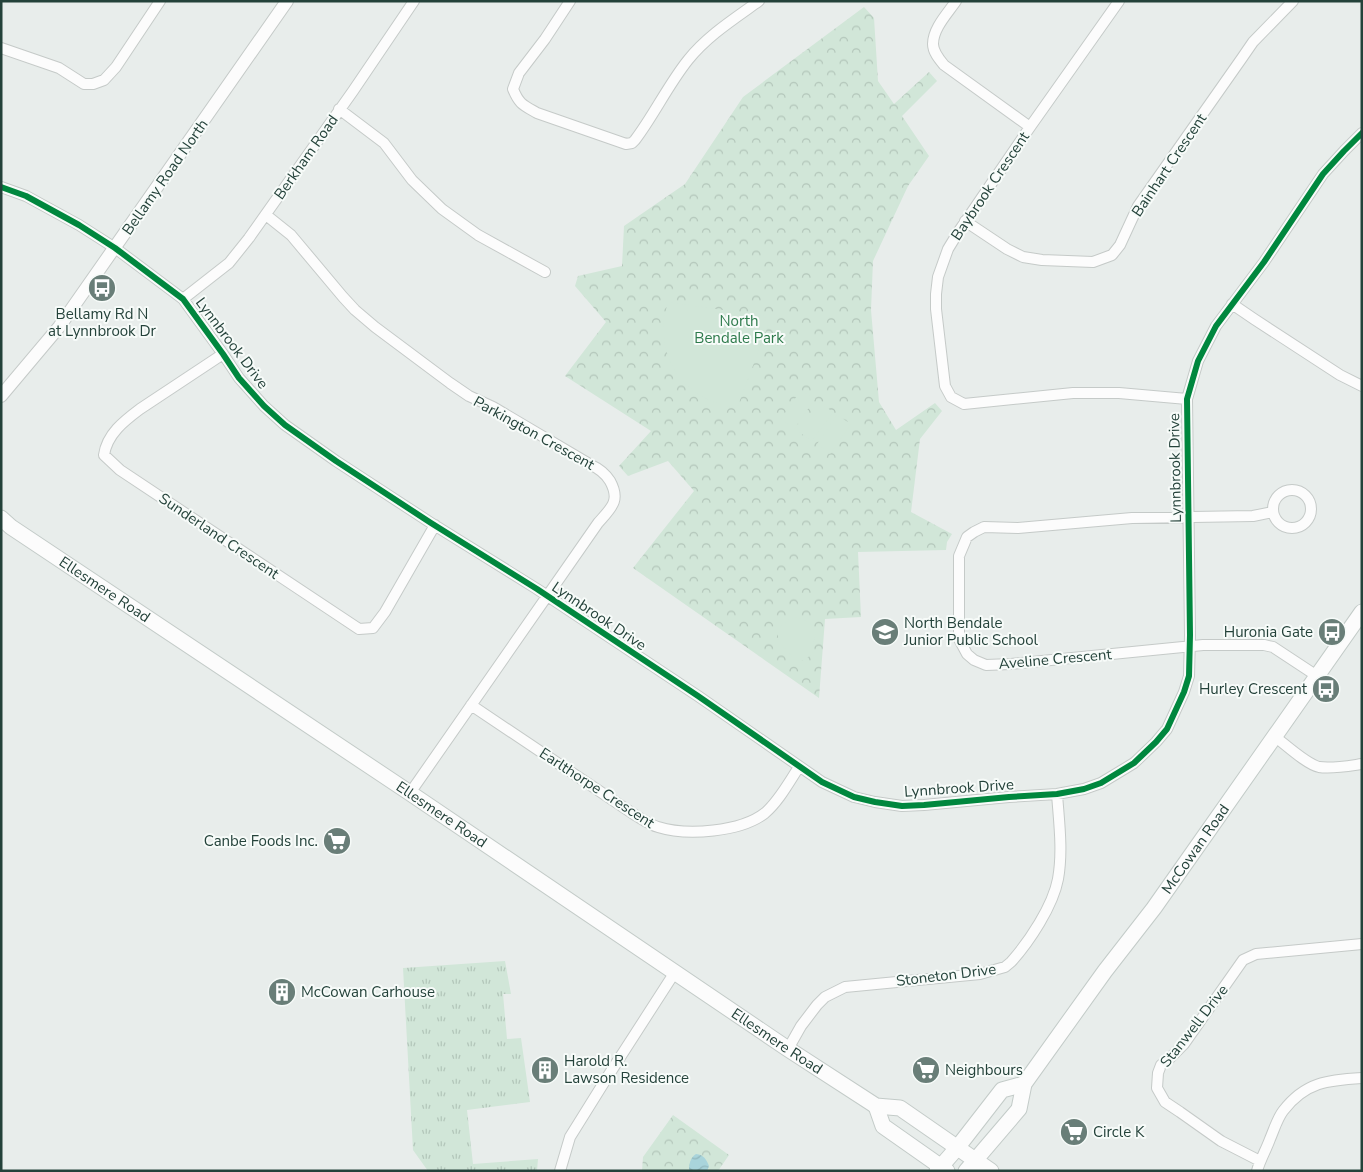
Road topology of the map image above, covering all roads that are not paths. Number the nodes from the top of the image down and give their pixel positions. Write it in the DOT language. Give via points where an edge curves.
graph roads {
  1 [pos="160,1"];
  2 [pos="287,1"];
  3 [pos="414,1"];
  4 [pos="570,1"];
  5 [pos="759,1"];
  6 [pos="956,1"];
  7 [pos="1119,1"];
  8 [pos="1293,1"];
  9 [pos="1,48"];
  10 [pos="339,110"];
  11 [pos="1030,127"];
  12 [pos="1361,136"];
  13 [pos="1,187"];
  14 [pos="266,215"];
  15 [pos="965,221"];
  16 [pos="115,248"];
  17 [pos="545,272"];
  18 [pos="183,300"];
  19 [pos="1232,304"];
  20 [pos="223,354"];
  21 [pos="1362,386"];
  22 [pos="1,396"];
  23 [pos="1187,399"];
  24 [pos="1273,512"];
  25 [pos="1188,517"];
  26 [pos="3,522"];
  27 [pos="435,525"];
  28 [pos="547,596"];
  29 [pos="1362,612"];
  30 [pos="1190,646"];
  31 [pos="1317,676"];
  32 [pos="471,705"];
  33 [pos="1274,736"];
  34 [pos="1362,764"];
  35 [pos="799,767"];
  36 [pos="410,793"];
  37 [pos="1057,794"];
  38 [pos="1362,944"];
  39 [pos="675,972"];
  40 [pos="788,1050"];
  41 [pos="1362,1078"];
  42 [pos="1024,1084"];
  43 [pos="876,1106"];
  44 [pos="957,1148"];
  45 [pos="971,1165"];
  46 [pos="1258,1166"];
  47 [pos="941,1169"];
  48 [pos="560,1171"];
  49 [pos="991,1171"];
  1 -- 9 [label="street" via="116,67 99,82 84,84 59,68"];
  2 -- 16 [label="street, Bellamy Road North"];
  3 -- 10 [label="street, Berkham Road"];
  4 -- 5 [label="street" via="519,73 513,89 518,100 537,113 626,144 635,140 700,46"];
  6 -- 11 [label="street" via="936,34 933,44 936,55 944,66"];
  7 -- 11 [label="street, Baybrook Crescent"];
  8 -- 15 [label="street, Bainhart Crescent" via="1253,42 1138,206 1112,255 1092,262 1023,257"];
  10 -- 14 [label="street, Berkham Road"];
  10 -- 17 [label="street" via="384,144 412,180 442,209 478,235"];
  11 -- 15 [label="street, Baybrook Crescent"];
  12 -- 19 [label="street, Lynnbrook Drive" via="1323,174"];
  13 -- 16 [label="street, Lynnbrook Drive" via="26,196"];
  14 -- 18 [label="street, Berkham Road" via="229,263"];
  14 -- 28 [label="street, Parkington Crescent" via="291,236 355,310 383,332 469,396 600,469 607,476 616,494 615,501"];
  15 -- 23 [label="street, Baybrook Crescent" via="948,249 936,294 945,386 951,397 964,404 1073,392"];
  16 -- 18 [label="street, Lynnbrook Drive"];
  16 -- 22 [label="street, Bellamy Road North" via="59,328"];
  18 -- 20 [label="street, Lynnbrook Drive"];
  19 -- 21 [label="street"];
  19 -- 23 [label="street, Lynnbrook Drive" via="1216,326 1198,362"];
  20 -- 27 [label="street, Lynnbrook Drive" via="239,378 285,424"];
  20 -- 27 [label="street, Sunderland Crescent" via="127,419 112,434 104,455 120,470 359,629 373,628 382,617"];
  23 -- 25 [label="street, Lynnbrook Drive"];
  24 -- 25 [label="street, Aveline Crescent" via="1252,516"];
  25 -- 30 [label="street, Lynnbrook Drive"];
  25 -- 30 [label="street, Aveline Crescent" via="1132,518 1018,528 984,527 967,538 959,556 959,632 967,654 986,665"];
  26 -- 36 [label="main road, Ellesmere Road"];
  27 -- 28 [label="street, Lynnbrook Drive"];
  28 -- 32 [label="street, Parkington Crescent"];
  28 -- 35 [label="street, Lynnbrook Drive"];
  29 -- 31 [label="main road, McCowan Road"];
  30 -- 31 [label="street" via="1273,646"];
  30 -- 37 [label="street, Lynnbrook Drive" via="1189,676 1184,692 1167,728 1156,742 1134,763 1101,783"];
  31 -- 33 [label="main road, McCowan Road"];
  32 -- 35 [label="street, Earlthorpe Crescent" via="655,827 671,831 729,828 753,820 773,805"];
  32 -- 36 [label="street, Parkington Crescent"];
  33 -- 34 [label="street" via="1318,767"];
  33 -- 42 [label="main road, McCowan Road" via="1154,908"];
  35 -- 37 [label="street, Lynnbrook Drive" via="854,797 902,806"];
  36 -- 39 [label="main road, Ellesmere Road"];
  37 -- 40 [label="street, Stoneton Drive" via="1061,850 1055,891 1043,918 1011,962 980,974 845,987 824,997"];
  38 -- 46 [label="street, Stanwell Drive" via="1256,954 1243,960 1184,1044 1161,1065 1157,1088 1165,1102"];
  39 -- 40 [label="main road, Ellesmere Road"];
  39 -- 48 [label="street" via="570,1137"];
  40 -- 43 [label="main road, Ellesmere Road"];
  41 -- 46 [label="street" via="1333,1080 1298,1095 1283,1112"];
  42 -- 44 [label="main road" via="1002,1090"];
  42 -- 45 [label="main road, McCowan Road" via="1019,1109"];
  43 -- 44 [label="main road, Ellesmere Road" via="900,1108"];
  43 -- 47 [label="main road" via="883,1126"];
  44 -- 45 [label="main road, Ellesmere Road"];
  44 -- 47 [label="main road"];
  45 -- 49 [label="main road, Ellesmere Road"];
}
